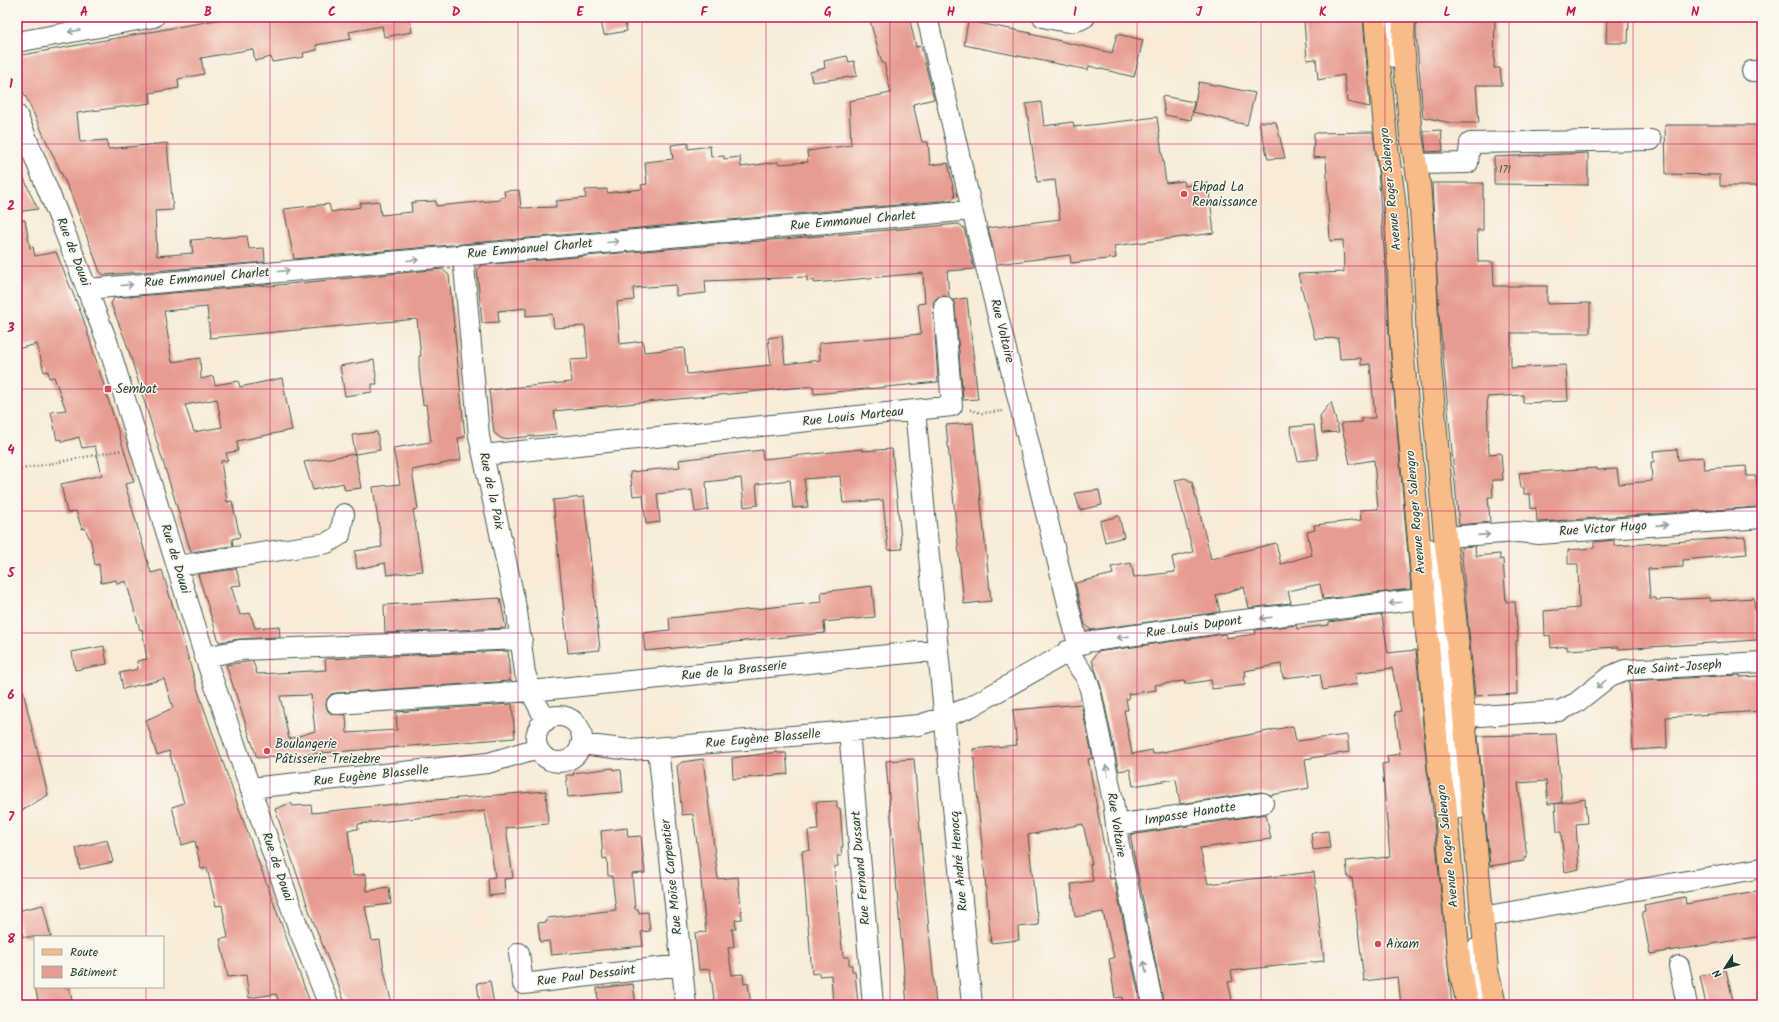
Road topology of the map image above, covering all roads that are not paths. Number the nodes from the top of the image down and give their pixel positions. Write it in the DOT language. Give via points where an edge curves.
graph roads {
  1 [pos="154,17"];
  2 [pos="927,17"];
  3 [pos="1043,17"];
  4 [pos="1085,17"];
  5 [pos="1375,17"];
  6 [pos="1384,17"];
  7 [pos="1391,17"];
  8 [pos="1404,17"];
  9 [pos="17,42"];
  10 [pos="17,115"];
  11 [pos="1651,140"];
  12 [pos="1416,164"];
  13 [pos="972,210"];
  14 [pos="463,255"];
  15 [pos="88,289"];
  16 [pos="944,307"];
  17 [pos="915,410"];
  18 [pos="483,455"];
  19 [pos="344,514"];
  20 [pos="1762,518"];
  21 [pos="1445,538"];
  22 [pos="177,566"];
  23 [pos="1440,607"];
  24 [pos="522,639"];
  25 [pos="1073,648"];
  26 [pos="938,650"];
  27 [pos="205,658"];
  28 [pos="1762,662"];
  29 [pos="531,691"];
  30 [pos="337,704"];
  31 [pos="945,717"];
  32 [pos="546,721"];
  33 [pos="1451,723"];
  34 [pos="849,731"];
  35 [pos="581,744"];
  36 [pos="538,748"];
  37 [pos="658,749"];
  38 [pos="250,788"];
  39 [pos="1263,803"];
  40 [pos="1116,825"];
  41 [pos="1762,868"];
  42 [pos="1482,917"];
  43 [pos="519,953"];
  44 [pos="681,965"];
  45 [pos="1679,966"];
  46 [pos="328,1005"];
  47 [pos="686,1005"];
  48 [pos="873,1005"];
  49 [pos="972,1005"];
  50 [pos="1153,1005"];
  51 [pos="1469,1005"];
  52 [pos="1479,1005"];
  53 [pos="1495,1005"];
  54 [pos="1687,1005"];
  1 -- 9 [label="street, one-way"];
  2 -- 13 [label="street, Rue Voltaire"];
  3 -- 4 [label="street" via="1070,22 1080,21"];
  5 -- 23 [label="main road, Avenue Roger Salengro" via="1394,199 1401,335"];
  6 -- 23 [label="street" via="1405,212 1411,344 1427,532"];
  7 -- 23 [label="street" via="1401,128 1410,182 1418,345"];
  8 -- 12 [label="main road, Avenue Roger Salengro" via="1404,52"];
  10 -- 15 [label="street, Rue de Douai"];
  11 -- 12 [label="street" via="1470,143 1468,163"];
  12 -- 21 [label="main road, Avenue Roger Salengro"];
  14 -- 13 [label="street, Rue Emmanuel Charlet, one-way"];
  13 -- 25 [label="street, Rue Voltaire" via="1021,409"];
  15 -- 14 [label="street, Rue Emmanuel Charlet, one-way"];
  14 -- 18 [label="street, Rue de la Paix" via="478,426"];
  15 -- 22 [label="street, Rue de Douai" via="107,341"];
  16 -- 17 [label="street" via="952,406"];
  17 -- 18 [label="street, Rue Louis Marteau"];
  17 -- 26 [label="street, Rue Louis Marteau"];
  18 -- 24 [label="street, Rue de la Paix"];
  19 -- 22 [label="street" via="340,535 327,543"];
  21 -- 20 [label="street, Rue Victor Hugo, one-way"];
  21 -- 23 [label="main road, Avenue Roger Salengro"];
  22 -- 27 [label="street, Rue de Douai"];
  23 -- 25 [label="street, Rue Louis Dupont, one-way" via="1235,621 1086,642"];
  23 -- 33 [label="main road, Avenue Roger Salengro"];
  23 -- 33 [label="main road, Avenue Roger Salengro"];
  24 -- 27 [label="street" via="240,650"];
  24 -- 29 [label="street, Rue de la Paix" via="525,673"];
  25 -- 31 [label="street, Rue Louis Dupont" via="970,707"];
  40 -- 25 [label="street, Rue Voltaire, one-way" via="1090,690"];
  26 -- 29 [label="street, Rue de la Brasserie"];
  26 -- 31 [label="street, Rue Louis Marteau"];
  27 -- 38 [label="street, Rue de Douai"];
  28 -- 33 [label="street, Rue Saint-Joseph, one-way" via="1625,670 1610,676 1576,703 1559,711"];
  29 -- 30 [label="street, Rue de la Brasserie"];
  29 -- 32 [label="street, Rue de la Paix"];
  31 -- 34 [label="street, Rue Eugène Blasselle" via="919,725"];
  31 -- 49 [label="street, Rue André Henocq"];
  32 -- 35 [label="street" via="557,717 571,721 580,733"];
  32 -- 36 [label="street" via="537,733"];
  33 -- 42 [label="main road, Avenue Roger Salengro"];
  33 -- 51 [label="main road, Avenue Roger Salengro" via="1439,769 1446,800 1460,970"];
  33 -- 52 [label="street"];
  34 -- 37 [label="street, Rue Eugène Blasselle"];
  34 -- 48 [label="street, Rue Fernand Dussart"];
  35 -- 36 [label="street" via="573,757 559,762 545,757"];
  35 -- 37 [label="street, Rue Eugène Blasselle" via="622,750"];
  36 -- 38 [label="street, Rue Eugène Blasselle" via="488,763"];
  37 -- 44 [label="street, Rue Moïse Carpentier"];
  38 -- 46 [label="street, Rue de Douai"];
  39 -- 40 [label="street, Impasse Hanotte"];
  50 -- 40 [label="street, Rue Voltaire, one-way"];
  41 -- 42 [label="street"];
  42 -- 53 [label="main road, Avenue Roger Salengro" via="1487,970"];
  43 -- 44 [label="street, Rue Paul Dessaint" via="523,984"];
  44 -- 47 [label="street, Rue Moïse Carpentier"];
  45 -- 54 [label="street"];
}
